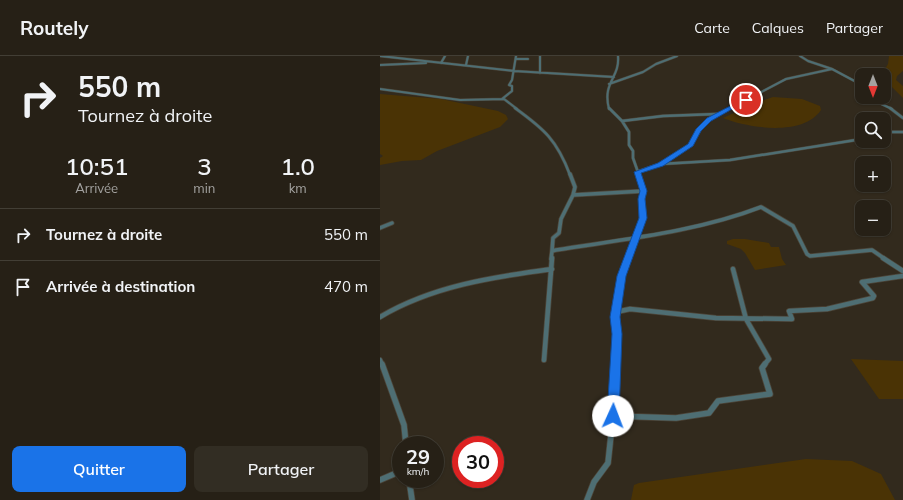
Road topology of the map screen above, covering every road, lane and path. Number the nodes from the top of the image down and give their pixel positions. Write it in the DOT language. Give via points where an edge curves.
graph roads {
  1 [pos="380,56"];
  2 [pos="409,56"];
  3 [pos="420,56"];
  4 [pos="444,56"];
  5 [pos="468,56"];
  6 [pos="516,56"];
  7 [pos="540,56"];
  8 [pos="618,56"];
  9 [pos="677,56"];
  10 [pos="800,56"];
  11 [pos="407,59"];
  12 [pos="516,59"];
  13 [pos="528,59"];
  14 [pos="417,60"];
  15 [pos="441,63"];
  16 [pos="448,64"];
  17 [pos="380,65"];
  18 [pos="466,65"];
  19 [pos="832,69"];
  20 [pos="514,71"];
  21 [pos="540,73"];
  22 [pos="614,77"];
  23 [pos="855,81"];
  24 [pos="609,84"];
  25 [pos="380,89"];
  26 [pos="502,98"];
  27 [pos="882,104"];
  28 [pos="718,114"];
  29 [pos="903,118"];
  30 [pos="622,121"];
  31 [pos="891,132"];
  32 [pos="903,132"];
  33 [pos="855,140"];
  34 [pos="660,164"];
  35 [pos="637,172"];
  36 [pos="644,191"];
  37 [pos="573,195"];
  38 [pos="392,223"];
  39 [pos="380,228"];
  40 [pos="636,236"];
  41 [pos="552,251"];
  42 [pos="552,269"];
  43 [pos="733,269"];
  44 [pos="903,271"];
  45 [pos="903,276"];
  46 [pos="616,312"];
  47 [pos="380,317"];
  48 [pos="746,319"];
  49 [pos="380,360"];
  50 [pos="544,360"];
  51 [pos="613,416"];
  52 [pos="405,436"];
  53 [pos="392,475"];
  54 [pos="380,480"];
  55 [pos="410,488"];
  56 [pos="412,500"];
  57 [pos="587,500"];
  1 -- 11 [label="street"];
  2 -- 11 [label="street"];
  3 -- 14 [label="street"];
  4 -- 15 [label="street"];
  5 -- 18 [label="street"];
  6 -- 12 [label="street"];
  7 -- 21 [label="street"];
  8 -- 22 [label="street" via="620,61"];
  9 -- 24 [label="street"];
  10 -- 19 [label="street"];
  11 -- 14 [label="street"];
  12 -- 13 [label="street"];
  12 -- 20 [label="street"];
  14 -- 15 [label="street"];
  15 -- 16 [label="street"];
  16 -- 17 [label="street"];
  16 -- 18 [label="street"];
  18 -- 20 [label="street"];
  19 -- 23 [label="street"];
  19 -- 28 [label="street" via="786,79"];
  20 -- 21 [label="street"];
  20 -- 26 [label="street" via="509,85 512,86 512,91"];
  21 -- 22 [label="street"];
  22 -- 24 [label="street"];
  24 -- 30 [label="street" via="606,98 609,109"];
  25 -- 26 [label="street" via="460,100"];
  26 -- 37 [label="street" via="553,139 575,187"];
  27 -- 29 [label="street" via="893,109"];
  28 -- 30 [label="street" via="663,116"];
  28 -- 34 [label="street" via="698,130 690,145"];
  30 -- 35 [label="street" via="629,132 629,145 633,151"];
  31 -- 32 [label="street"];
  33 -- 34 [label="street" via="730,160"];
  34 -- 35 [label="street"];
  35 -- 36 [label="street"];
  36 -- 37 [label="street"];
  36 -- 40 [label="street" via="643,218"];
  37 -- 41 [label="street" via="561,220 559,233 553,238"];
  38 -- 39 [label="street"];
  40 -- 41 [label="street"];
  40 -- 44 [label="street" via="688,229 732,218 761,207 793,226 810,256 872,250"];
  40 -- 46 [label="street" via="621,276"];
  41 -- 42 [label="street"];
  42 -- 47 [label="street" via="482,279 454,286 395,308"];
  42 -- 50 [label="street"];
  43 -- 48 [label="street"];
  45 -- 48 [label="street" via="862,282 873,298 827,309 789,312 792,318"];
  46 -- 48 [label="street" via="630,309"];
  46 -- 51 [label="street"];
  48 -- 51 [label="street" via="769,359 762,368 770,394 718,401 709,413 676,418"];
  49 -- 52 [label="street" via="404,425"];
  51 -- 57 [label="street" via="608,463 594,482"];
  53 -- 54 [label="street"];
  55 -- 56 [label="street"];
}
